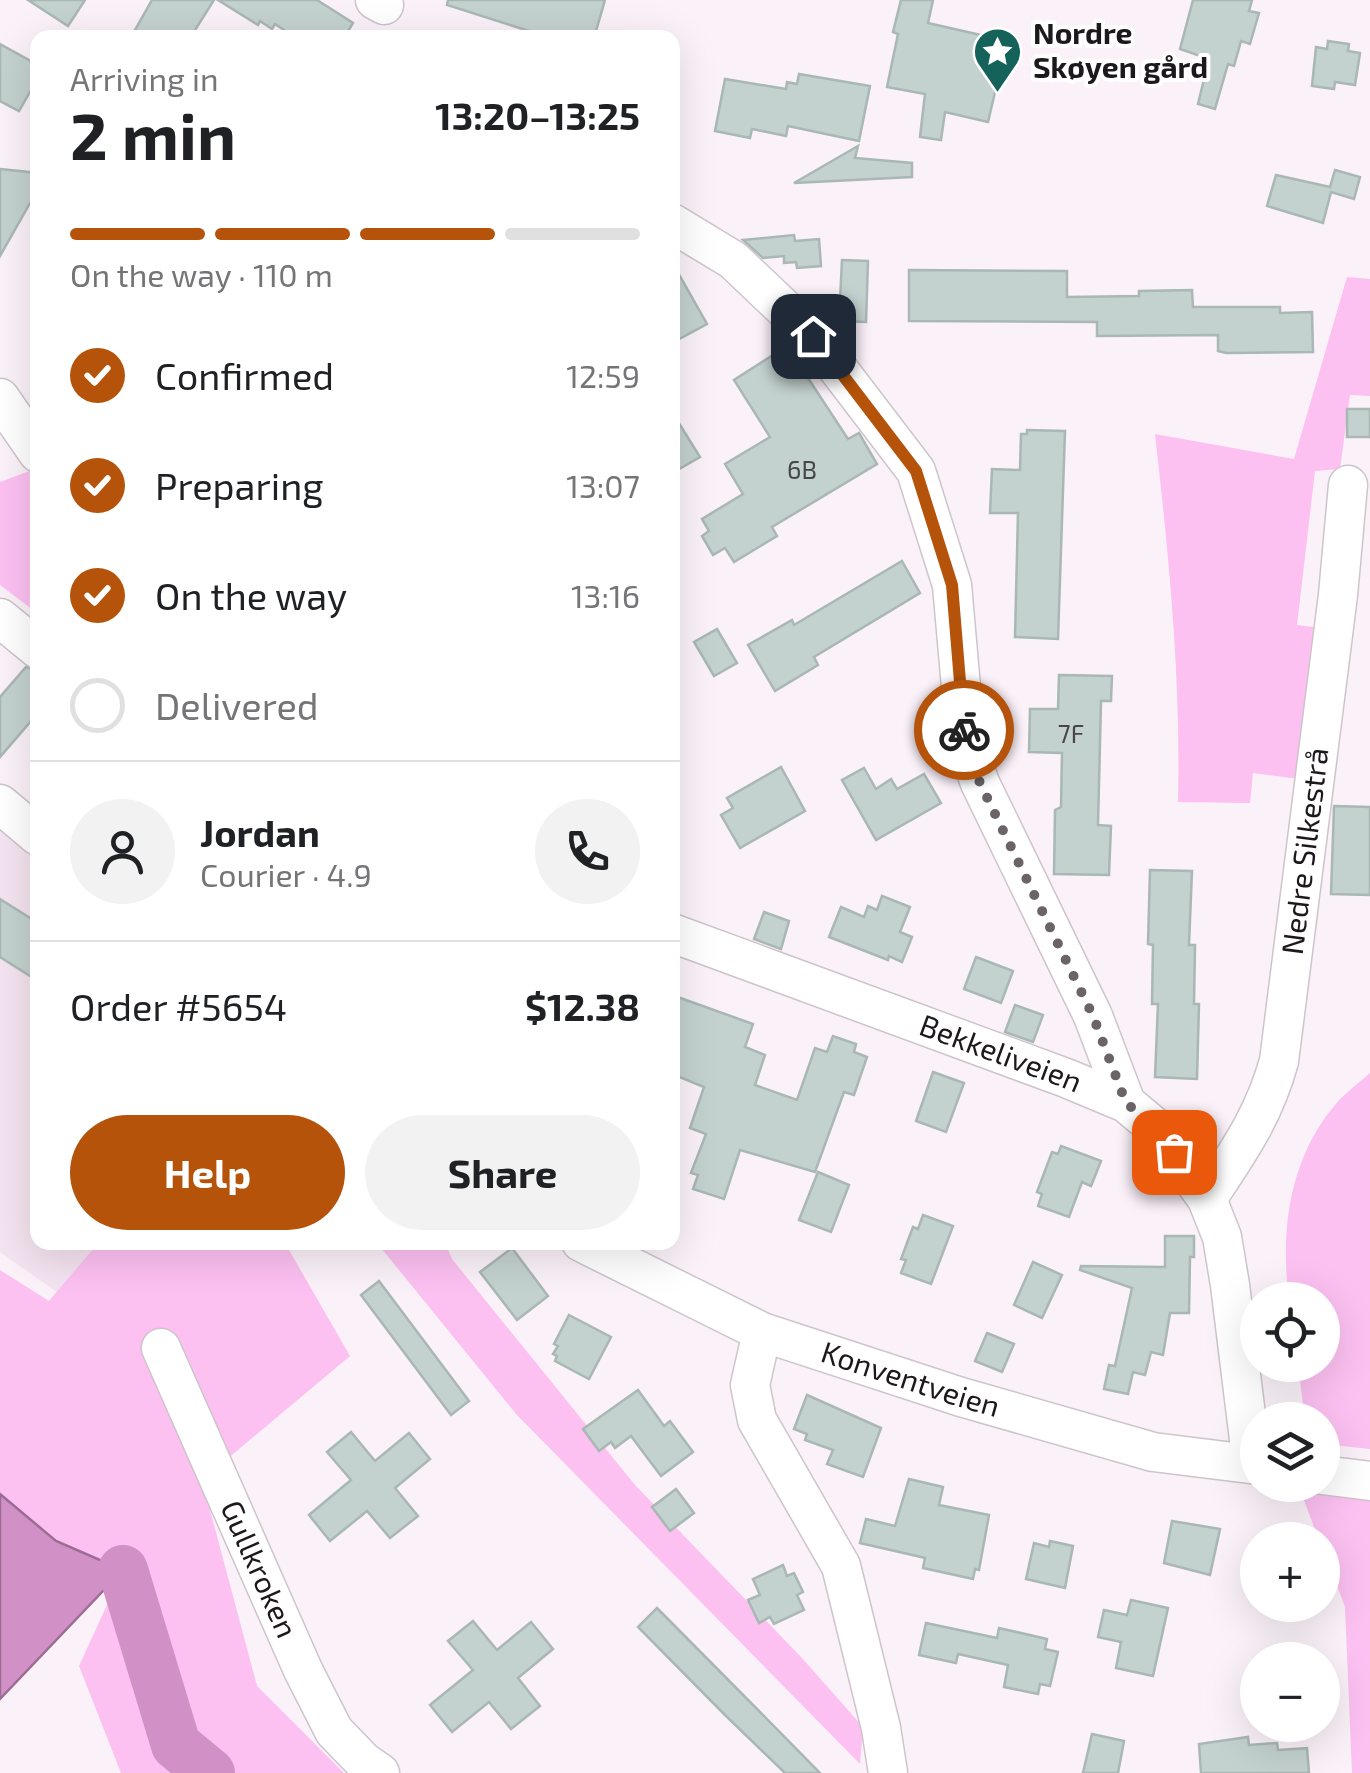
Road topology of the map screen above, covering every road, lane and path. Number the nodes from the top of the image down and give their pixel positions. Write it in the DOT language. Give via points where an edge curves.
graph roads {
  1 [pos="680,229"];
  2 [pos="0,398"];
  3 [pos="30,442"];
  4 [pos="1348,485"];
  5 [pos="0,618"];
  6 [pos="30,642"];
  7 [pos="0,804"];
  8 [pos="30,829"];
  9 [pos="680,937"];
  10 [pos="1126,1103"];
  11 [pos="1207,1199"];
  12 [pos="597,1250"];
  13 [pos="762,1332"];
  14 [pos="161,1348"];
  15 [pos="1246,1402"];
  16 [pos="1240,1462"];
  17 [pos="1340,1477"];
  18 [pos="1370,1481"];
  19 [pos="380,1773"];
  20 [pos="888,1773"];
  1 -- 10 [label="street" via="732,260 813,336 916,471 952,585 966,744 1093,1016"];
  2 -- 3 [label="street"];
  4 -- 11 [label="street, Nedre Silkestrå" via="1279,1062 1255,1126"];
  5 -- 6 [label="street"];
  7 -- 8 [label="street"];
  9 -- 10 [label="street, Bekkeliveien"];
  10 -- 11 [label="street, Bekkeliveien" via="1157,1128"];
  11 -- 15 [label="street, Bekkeliveien" via="1222,1236"];
  12 -- 13 [label="street, Konventveien"];
  13 -- 16 [label="street, Konventveien" via="1152,1452"];
  13 -- 20 [label="street" via="750,1385 757,1420 841,1566"];
  14 -- 19 [label="street, Gullkroken" via="334,1731"];
  17 -- 18 [label="street"];
}
